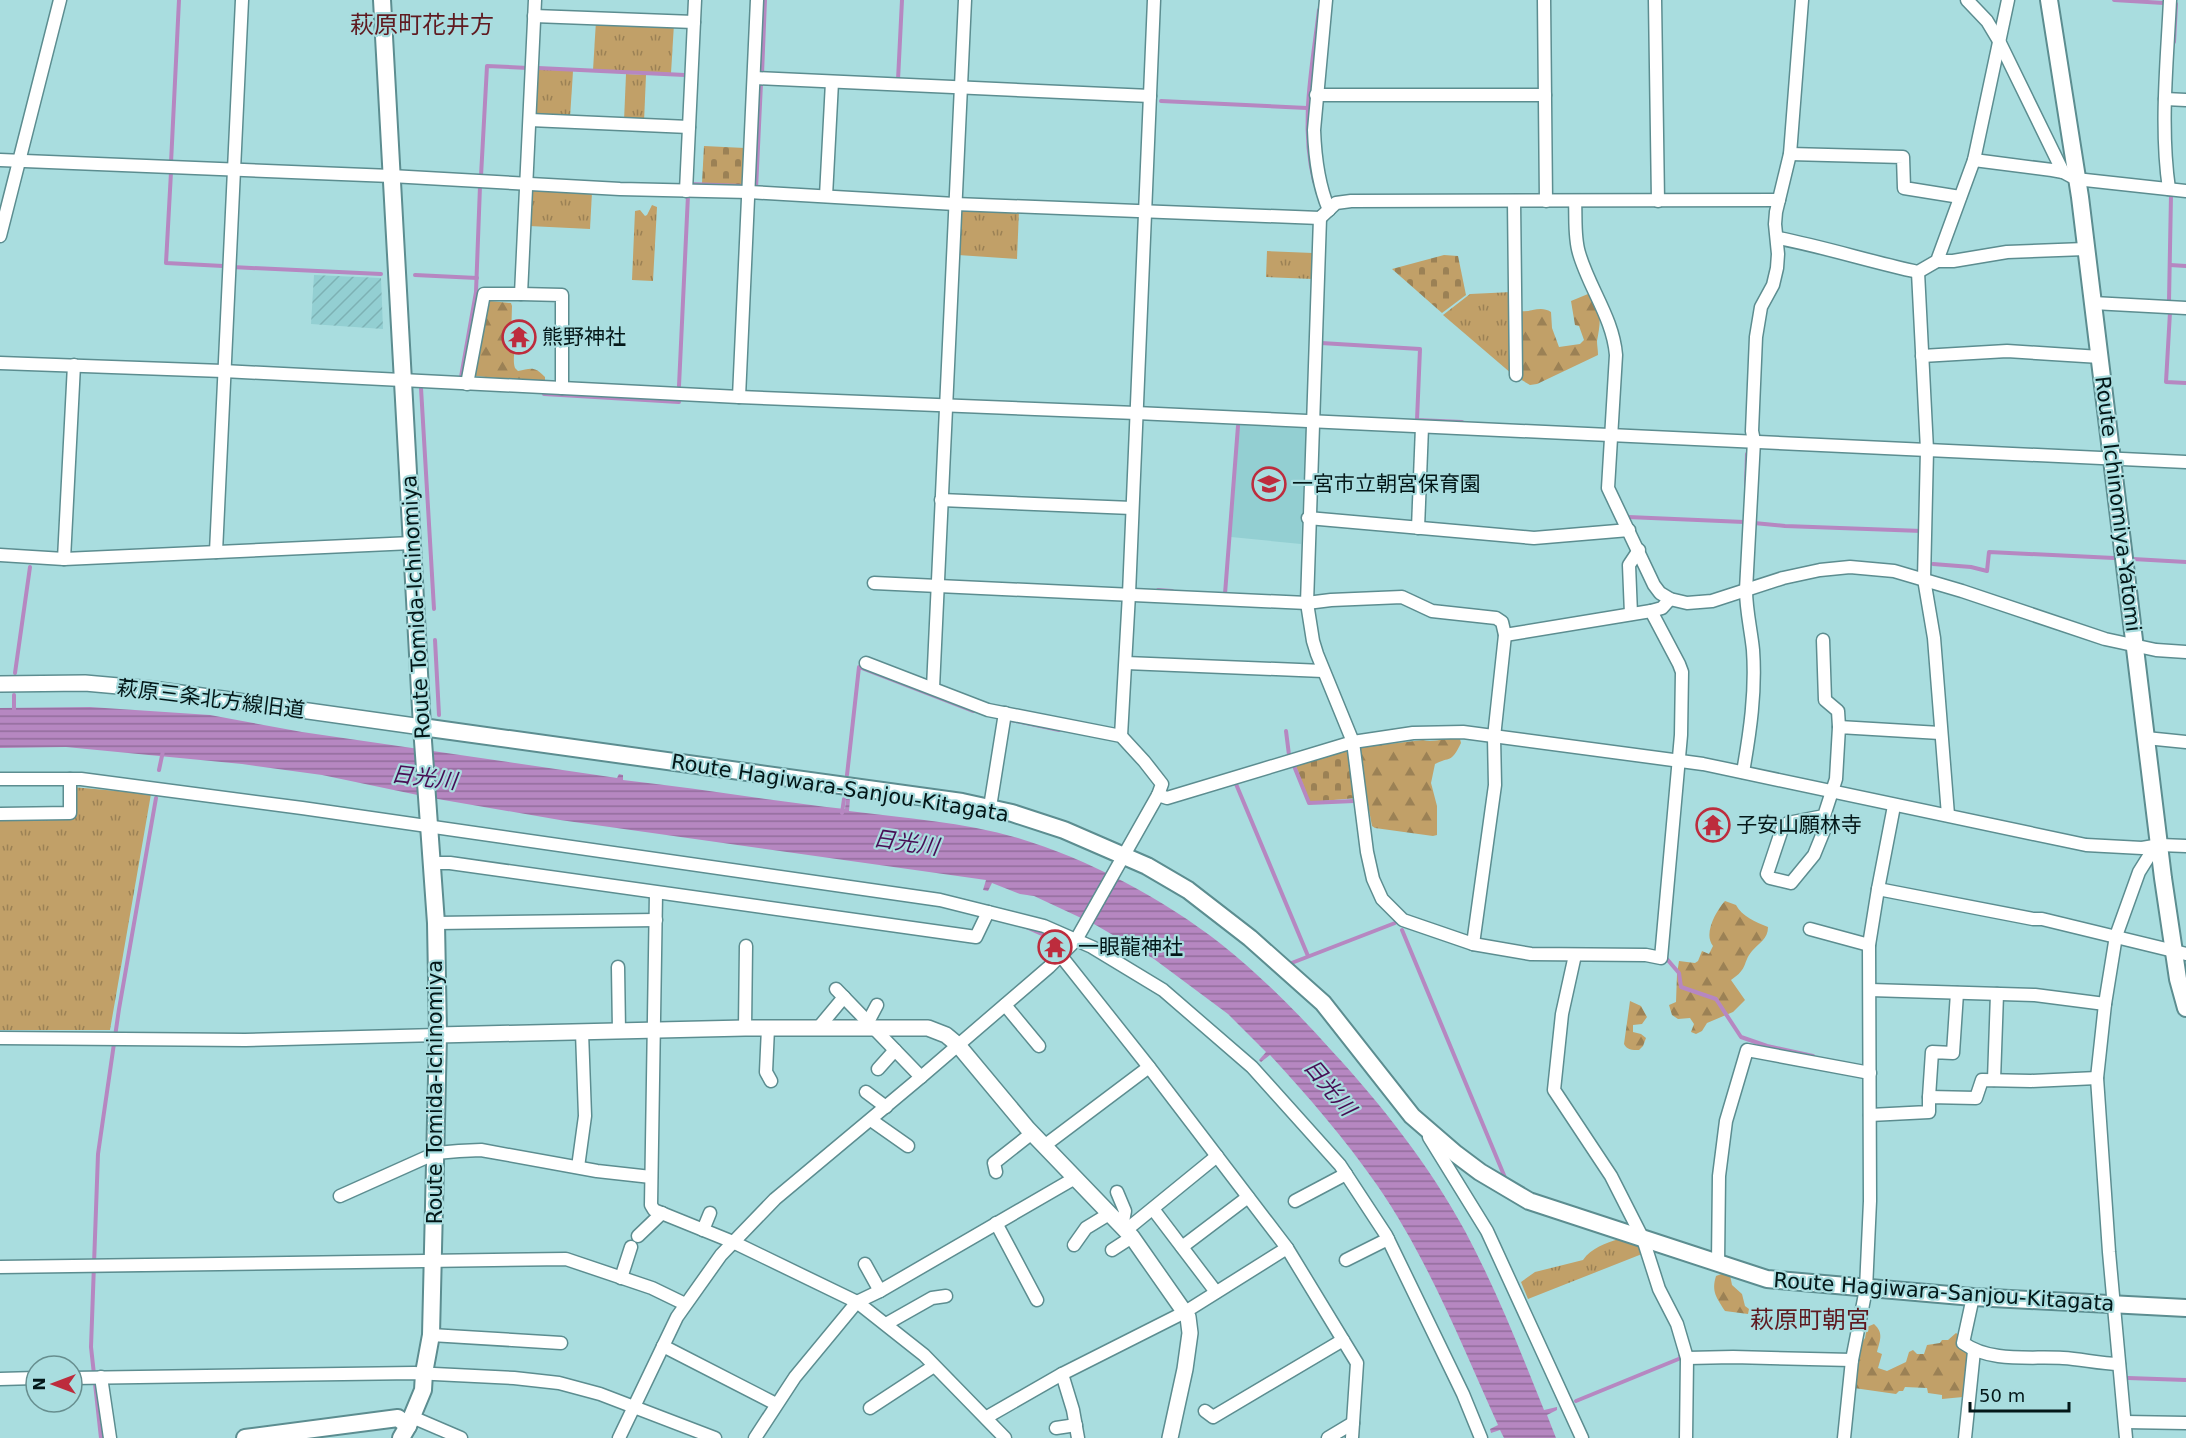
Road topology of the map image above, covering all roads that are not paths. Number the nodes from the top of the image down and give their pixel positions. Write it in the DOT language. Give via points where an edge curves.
graph roads {
  1 [pos="60,0"];
  2 [pos="242,0"];
  3 [pos="382,0"];
  4 [pos="535,0"];
  5 [pos="695,0"];
  6 [pos="757,0"];
  7 [pos="965,0"];
  8 [pos="1154,0"];
  9 [pos="1326,0"];
  10 [pos="1544,0"];
  11 [pos="1655,0"];
  12 [pos="1802,0"];
  13 [pos="1967,0"];
  14 [pos="2008,0"];
  15 [pos="2046,0"];
  16 [pos="2170,0"];
  17 [pos="534,16"];
  18 [pos="694,22"];
  19 [pos="1999,41"];
  20 [pos="754,78"];
  21 [pos="832,81"];
  22 [pos="961,88"];
  23 [pos="1316,95"];
  24 [pos="1545,95"];
  25 [pos="1150,96"];
  26 [pos="2165,99"];
  27 [pos="2186,100"];
  28 [pos="530,120"];
  29 [pos="689,127"];
  30 [pos="1790,154"];
  31 [pos="0,160"];
  32 [pos="1974,160"];
  33 [pos="19,161"];
  34 [pos="234,170"];
  35 [pos="391,176"];
  36 [pos="2070,176"];
  37 [pos="527,184"];
  38 [pos="2169,189"];
  39 [pos="686,191"];
  40 [pos="2186,191"];
  41 [pos="749,192"];
  42 [pos="826,196"];
  43 [pos="1960,197"];
  44 [pos="1779,200"];
  45 [pos="1514,201"];
  46 [pos="1546,201"];
  47 [pos="1575,201"];
  48 [pos="1658,201"];
  49 [pos="955,204"];
  50 [pos="1146,211"];
  51 [pos="1324,214"];
  52 [pos="0,236"];
  53 [pos="1778,237"];
  54 [pos="2085,249"];
  55 [pos="1936,261"];
  56 [pos="1917,272"];
  57 [pos="521,294"];
  58 [pos="2093,303"];
  59 [pos="2186,308"];
  60 [pos="1922,356"];
  61 [pos="2100,357"];
  62 [pos="0,363"];
  63 [pos="74,365"];
  64 [pos="223,371"];
  65 [pos="1516,375"];
  66 [pos="404,380"];
  67 [pos="467,384"];
  68 [pos="562,388"];
  69 [pos="739,397"];
  70 [pos="946,404"];
  71 [pos="1136,413"];
  72 [pos="1314,422"];
  73 [pos="1422,427"];
  74 [pos="1611,435"];
  75 [pos="1754,441"];
  76 [pos="1927,450"];
  77 [pos="2113,459"];
  78 [pos="2186,462"];
  79 [pos="941,500"];
  80 [pos="1132,508"];
  81 [pos="1308,518"];
  82 [pos="1418,528"];
  83 [pos="1629,530"];
  84 [pos="412,543"];
  85 [pos="1639,550"];
  86 [pos="216,552"];
  87 [pos="0,555"];
  88 [pos="64,559"];
  89 [pos="1924,579"];
  90 [pos="874,584"];
  91 [pos="937,587"];
  92 [pos="1746,590"];
  93 [pos="1129,594"];
  94 [pos="1670,599"];
  95 [pos="1307,603"];
  96 [pos="1651,611"];
  97 [pos="1631,614"];
  98 [pos="1505,635"];
  99 [pos="1823,640"];
  100 [pos="2136,646"];
  101 [pos="2186,652"];
  102 [pos="866,663"];
  103 [pos="1126,663"];
  104 [pos="1323,671"];
  105 [pos="0,684"];
  106 [pos="933,688"];
  107 [pos="1005,713"];
  108 [pos="1839,727"];
  109 [pos="422,731"];
  110 [pos="1940,733"];
  111 [pos="1121,736"];
  112 [pos="1494,737"];
  113 [pos="2146,738"];
  114 [pos="1353,742"];
  115 [pos="2186,742"];
  116 [pos="1679,760"];
  117 [pos="1743,772"];
  118 [pos="0,779"];
  119 [pos="70,779"];
  120 [pos="1831,791"];
  121 [pos="1158,795"];
  122 [pos="1894,806"];
  123 [pos="990,807"];
  124 [pos="0,814"];
  125 [pos="1948,815"];
  126 [pos="1824,816"];
  127 [pos="429,822"];
  128 [pos="2160,845"];
  129 [pos="2186,846"];
  130 [pos="1122,859"];
  131 [pos="431,863"];
  132 [pos="1878,889"];
  133 [pos="656,893"];
  134 [pos="988,912"];
  135 [pos="656,920"];
  136 [pos="436,923"];
  137 [pos="1810,929"];
  138 [pos="2116,936"];
  139 [pos="1077,940"];
  140 [pos="1473,944"];
  141 [pos="1869,945"];
  142 [pos="746,946"];
  143 [pos="2180,952"];
  144 [pos="1575,955"];
  145 [pos="1061,956"];
  146 [pos="618,967"];
  147 [pos="1870,990"];
  148 [pos="1957,993"];
  149 [pos="1997,994"];
  150 [pos="2105,1004"];
  151 [pos="877,1005"];
  152 [pos="1005,1005"];
  153 [pos="2186,1008"];
  154 [pos="871,1025"];
  155 [pos="819,1027"];
  156 [pos="745,1028"];
  157 [pos="768,1028"];
  158 [pos="655,1030"];
  159 [pos="619,1031"];
  160 [pos="582,1032"];
  161 [pos="438,1035"];
  162 [pos="0,1038"];
  163 [pos="958,1045"];
  164 [pos="1039,1046"];
  165 [pos="895,1050"];
  166 [pos="1149,1067"];
  167 [pos="878,1069"];
  168 [pos="1870,1073"];
  169 [pos="921,1077"];
  170 [pos="2097,1078"];
  171 [pos="1994,1080"];
  172 [pos="771,1081"];
  173 [pos="866,1092"];
  174 [pos="1929,1097"];
  175 [pos="886,1107"];
  176 [pos="1870,1115"];
  177 [pos="1412,1116"];
  178 [pos="871,1119"];
  179 [pos="1032,1134"];
  180 [pos="908,1146"];
  181 [pos="1044,1146"];
  182 [pos="436,1153"];
  183 [pos="1217,1156"];
  184 [pos="578,1167"];
  185 [pos="996,1172"];
  186 [pos="1346,1174"];
  187 [pos="651,1177"];
  188 [pos="1075,1178"];
  189 [pos="1117,1192"];
  190 [pos="340,1196"];
  191 [pos="1248,1197"];
  192 [pos="1295,1201"];
  193 [pos="1153,1209"];
  194 [pos="662,1213"];
  195 [pos="710,1213"];
  196 [pos="1109,1214"];
  197 [pos="996,1223"];
  198 [pos="703,1230"];
  199 [pos="1126,1232"];
  200 [pos="638,1236"];
  201 [pos="1388,1239"];
  202 [pos="1643,1239"];
  203 [pos="733,1242"];
  204 [pos="1074,1245"];
  205 [pos="631,1247"];
  206 [pos="1182,1247"];
  207 [pos="1287,1248"];
  208 [pos="1112,1250"];
  209 [pos="433,1260"];
  210 [pos="1346,1260"];
  211 [pos="1718,1263"];
  212 [pos="865,1264"];
  213 [pos="0,1267"];
  214 [pos="621,1278"];
  215 [pos="1866,1289"];
  216 [pos="880,1291"];
  217 [pos="1216,1292"];
  218 [pos="946,1296"];
  219 [pos="1973,1297"];
  220 [pos="1037,1300"];
  221 [pos="856,1302"];
  222 [pos="685,1304"];
  223 [pos="2115,1305"];
  224 [pos="2186,1308"];
  225 [pos="1185,1312"];
  226 [pos="886,1324"];
  227 [pos="431,1335"];
  228 [pos="1343,1340"];
  229 [pos="561,1343"];
  230 [pos="663,1346"];
  231 [pos="1974,1351"];
  232 [pos="1687,1358"];
  233 [pos="1852,1359"];
  234 [pos="2119,1364"];
  235 [pos="934,1366"];
  236 [pos="424,1373"];
  237 [pos="1062,1374"];
  238 [pos="96,1377"];
  239 [pos="24,1378"];
  240 [pos="84,1378"];
  241 [pos="0,1379"];
  242 [pos="776,1404"];
  243 [pos="635,1407"];
  244 [pos="870,1408"];
  245 [pos="1205,1411"];
  246 [pos="987,1417"];
  247 [pos="2125,1422"];
  248 [pos="1353,1423"];
  249 [pos="2186,1423"];
  250 [pos="1076,1425"];
  251 [pos="1056,1428"];
  252 [pos="408,1430"];
  253 [pos="110,1438"];
  254 [pos="245,1438"];
  255 [pos="461,1438"];
  256 [pos="619,1438"];
  257 [pos="716,1438"];
  258 [pos="754,1438"];
  259 [pos="1005,1438"];
  260 [pos="1078,1438"];
  261 [pos="1170,1438"];
  262 [pos="1328,1438"];
  263 [pos="1352,1438"];
  264 [pos="1481,1438"];
  265 [pos="1582,1438"];
  266 [pos="1686,1438"];
  267 [pos="1844,1438"];
  268 [pos="1965,1438"];
  269 [pos="2126,1438"];
  1 -- 33 [label="street"];
  2 -- 34 [label="street"];
  3 -- 35 [label="main road, Route Tomida-Ichinomiya"];
  4 -- 17 [label="street"];
  5 -- 18 [label="street"];
  6 -- 20 [label="street"];
  7 -- 22 [label="street"];
  8 -- 25 [label="street"];
  9 -- 23 [label="street"];
  10 -- 24 [label="street"];
  11 -- 48 [label="street"];
  12 -- 30 [label="street"];
  13 -- 19 [label="street" via="1988,21"];
  14 -- 19 [label="street"];
  15 -- 36 [label="main road, Route Ichinomiya-Yatomi"];
  16 -- 26 [label="street"];
  17 -- 18 [label="street"];
  17 -- 28 [label="street"];
  18 -- 29 [label="street"];
  19 -- 32 [label="street"];
  19 -- 36 [label="street"];
  20 -- 21 [label="street"];
  20 -- 41 [label="street"];
  21 -- 22 [label="street"];
  21 -- 42 [label="street"];
  22 -- 25 [label="street"];
  22 -- 49 [label="street"];
  23 -- 24 [label="street"];
  23 -- 51 [label="street" via="1315,151"];
  24 -- 46 [label="street"];
  25 -- 50 [label="street"];
  26 -- 27 [label="street"];
  26 -- 38 [label="street" via="2164,158"];
  28 -- 29 [label="street"];
  28 -- 37 [label="street"];
  29 -- 39 [label="street"];
  30 -- 43 [label="street" via="1903,157 1904,188"];
  30 -- 44 [label="street"];
  31 -- 33 [label="street"];
  32 -- 36 [label="street"];
  32 -- 43 [label="street"];
  33 -- 34 [label="street"];
  33 -- 52 [label="street"];
  34 -- 35 [label="street"];
  34 -- 64 [label="street"];
  35 -- 37 [label="street"];
  35 -- 66 [label="main road, Route Tomida-Ichinomiya"];
  36 -- 38 [label="street"];
  36 -- 54 [label="main road, Route Ichinomiya-Yatomi"];
  37 -- 39 [label="street"];
  37 -- 57 [label="street"];
  38 -- 40 [label="street"];
  39 -- 41 [label="street"];
  41 -- 42 [label="street"];
  41 -- 69 [label="street"];
  42 -- 49 [label="street"];
  43 -- 55 [label="street"];
  44 -- 48 [label="street"];
  44 -- 53 [label="street" via="1775,224"];
  45 -- 46 [label="street"];
  45 -- 51 [label="street" via="1351,201 1336,203"];
  45 -- 65 [label="street"];
  46 -- 47 [label="street"];
  47 -- 48 [label="street"];
  47 -- 74 [label="street" via="1578,250 1615,338"];
  49 -- 50 [label="street"];
  49 -- 70 [label="street"];
  50 -- 51 [label="street"];
  50 -- 71 [label="street"];
  51 -- 72 [label="street"];
  53 -- 56 [label="street"];
  53 -- 75 [label="street" via="1775,276 1761,307 1756,337"];
  54 -- 55 [label="street" via="2007,252"];
  54 -- 58 [label="main road, Route Ichinomiya-Yatomi"];
  55 -- 56 [label="street"];
  56 -- 60 [label="street"];
  57 -- 67 [label="street" via="484,294"];
  57 -- 68 [label="street" via="562,295"];
  58 -- 59 [label="street"];
  58 -- 61 [label="main road, Route Ichinomiya-Yatomi"];
  60 -- 61 [label="street" via="2007,351"];
  60 -- 76 [label="street"];
  61 -- 77 [label="main road, Route Ichinomiya-Yatomi"];
  62 -- 63 [label="street"];
  63 -- 64 [label="street"];
  63 -- 88 [label="street"];
  64 -- 66 [label="street"];
  64 -- 86 [label="street"];
  66 -- 67 [label="street"];
  66 -- 84 [label="main road, Route Tomida-Ichinomiya"];
  67 -- 68 [label="street"];
  68 -- 69 [label="street"];
  69 -- 70 [label="street"];
  70 -- 71 [label="street"];
  70 -- 79 [label="street"];
  71 -- 72 [label="street"];
  71 -- 80 [label="street"];
  72 -- 73 [label="street"];
  72 -- 81 [label="street"];
  73 -- 74 [label="street"];
  73 -- 82 [label="street"];
  74 -- 75 [label="street"];
  74 -- 83 [label="street" via="1608,488"];
  75 -- 76 [label="street"];
  75 -- 92 [label="street"];
  76 -- 77 [label="street"];
  76 -- 89 [label="street"];
  77 -- 78 [label="street"];
  77 -- 100 [label="main road, Route Ichinomiya-Yatomi"];
  79 -- 80 [label="street"];
  79 -- 91 [label="street"];
  80 -- 93 [label="street"];
  81 -- 82 [label="street"];
  81 -- 95 [label="street"];
  82 -- 83 [label="street" via="1534,538"];
  83 -- 85 [label="street"];
  84 -- 86 [label="street"];
  84 -- 109 [label="main road, Route Tomida-Ichinomiya"];
  85 -- 94 [label="street" via="1654,585"];
  85 -- 97 [label="street" via="1629,565"];
  86 -- 88 [label="street"];
  87 -- 88 [label="street"];
  89 -- 92 [label="street" via="1894,571 1836,568"];
  89 -- 100 [label="street"];
  89 -- 110 [label="street" via="1934,638"];
  90 -- 91 [label="street"];
  91 -- 93 [label="street"];
  91 -- 106 [label="street"];
  92 -- 94 [label="street" via="1712,601 1686,603"];
  92 -- 117 [label="street" via="1753,649 1753,697"];
  93 -- 95 [label="street"];
  93 -- 103 [label="street"];
  94 -- 96 [label="street" via="1662,608"];
  95 -- 98 [label="street" via="1402,597 1432,611 1496,618 1502,622"];
  95 -- 104 [label="street"];
  96 -- 97 [label="street"];
  96 -- 116 [label="street" via="1682,672"];
  97 -- 98 [label="street"];
  98 -- 112 [label="street"];
  99 -- 108 [label="street" via="1825,700 1838,711"];
  100 -- 101 [label="street"];
  100 -- 113 [label="main road, Route Ichinomiya-Yatomi"];
  102 -- 106 [label="street"];
  103 -- 104 [label="street"];
  103 -- 111 [label="street"];
  104 -- 114 [label="street"];
  105 -- 109 [label="street, 萩原三条北方線旧道" via="85,683 152,689"];
  106 -- 107 [label="street"];
  107 -- 111 [label="street"];
  107 -- 123 [label="street"];
  108 -- 110 [label="street"];
  108 -- 120 [label="street" via="1836,779"];
  109 -- 123 [label="main road, Route Hagiwara-Sanjou-Kitagata"];
  109 -- 127 [label="main road, Route Tomida-Ichinomiya"];
  110 -- 125 [label="street"];
  111 -- 121 [label="street" via="1162,784"];
  112 -- 114 [label="street" via="1434,732"];
  112 -- 116 [label="street"];
  112 -- 140 [label="street" via="1495,785"];
  113 -- 115 [label="street"];
  113 -- 128 [label="main road, Route Ichinomiya-Yatomi"];
  114 -- 121 [label="street" via="1167,798"];
  114 -- 140 [label="street" via="1367,852 1372,879 1382,899 1403,920"];
  116 -- 117 [label="street"];
  116 -- 144 [label="street" via="1661,958"];
  117 -- 120 [label="street"];
  118 -- 119 [label="street"];
  119 -- 124 [label="street" via="69,813"];
  119 -- 127 [label="street"];
  120 -- 122 [label="street"];
  120 -- 126 [label="street"];
  121 -- 130 [label="street"];
  122 -- 125 [label="street"];
  122 -- 132 [label="street"];
  123 -- 130 [label="main road, Route Hagiwara-Sanjou-Kitagata" via="1064,830"];
  125 -- 128 [label="street" via="2086,845"];
  126 -- 126 [label="street" via="1826,828 1814,855 1796,878 1791,883 1770,878 1767,874 1782,829 1788,823"];
  127 -- 131 [label="main road, Route Tomida-Ichinomiya"];
  127 -- 134 [label="street" via="940,900"];
  128 -- 129 [label="street"];
  128 -- 138 [label="street" via="2139,872"];
  128 -- 143 [label="main road, Route Ichinomiya-Yatomi"];
  130 -- 139 [label="street"];
  130 -- 177 [label="main road, Route Hagiwara-Sanjou-Kitagata" via="1147,866 1188,890 1250,938 1323,1003"];
  131 -- 133 [label="street"];
  131 -- 136 [label="main road, Route Tomida-Ichinomiya"];
  132 -- 138 [label="street" via="2042,918"];
  132 -- 141 [label="street"];
  133 -- 134 [label="street" via="976,937"];
  133 -- 135 [label="street"];
  134 -- 139 [label="street" via="1044,926"];
  135 -- 136 [label="street"];
  135 -- 158 [label="street"];
  136 -- 161 [label="main road, Route Tomida-Ichinomiya"];
  137 -- 141 [label="street"];
  138 -- 143 [label="street"];
  138 -- 150 [label="street"];
  139 -- 145 [label="street"];
  139 -- 186 [label="street" via="1162,990 1252,1067"];
  140 -- 144 [label="street" via="1531,954"];
  141 -- 147 [label="street"];
  142 -- 156 [label="street"];
  143 -- 153 [label="main road, Route Ichinomiya-Yatomi"];
  144 -- 202 [label="street" via="1562,1014 1554,1090 1611,1176"];
  145 -- 152 [label="street"];
  145 -- 166 [label="street"];
  146 -- 159 [label="street"];
  147 -- 148 [label="street"];
  147 -- 168 [label="street"];
  148 -- 149 [label="street"];
  148 -- 174 [label="street" via="1953,1053 1932,1052"];
  149 -- 150 [label="street"];
  149 -- 171 [label="street"];
  150 -- 170 [label="street"];
  151 -- 154 [label="street"];
  152 -- 163 [label="street"];
  152 -- 164 [label="street"];
  154 -- 155 [label="street"];
  154 -- 155 [label="street" via="840,993"];
  154 -- 163 [label="street" via="928,1028"];
  154 -- 165 [label="street"];
  155 -- 157 [label="street"];
  156 -- 157 [label="street"];
  156 -- 158 [label="street"];
  157 -- 172 [label="street" via="766,1072"];
  158 -- 159 [label="street"];
  158 -- 187 [label="street"];
  159 -- 160 [label="street"];
  160 -- 161 [label="street"];
  160 -- 184 [label="street" via="585,1116"];
  161 -- 162 [label="street" via="245,1040"];
  161 -- 182 [label="main road, Route Tomida-Ichinomiya"];
  163 -- 169 [label="street"];
  163 -- 179 [label="street"];
  165 -- 167 [label="street"];
  165 -- 169 [label="street"];
  166 -- 181 [label="street"];
  166 -- 183 [label="street"];
  168 -- 176 [label="street"];
  168 -- 211 [label="street" via="1747,1050 1726,1121 1719,1176"];
  169 -- 175 [label="street"];
  170 -- 171 [label="street"];
  170 -- 223 [label="street"];
  171 -- 174 [label="street" via="1982,1080 1976,1098"];
  173 -- 175 [label="street"];
  174 -- 176 [label="street" via="1929,1112"];
  175 -- 178 [label="street"];
  176 -- 215 [label="street"];
  177 -- 202 [label="main road, Route Hagiwara-Sanjou-Kitagata" via="1480,1172 1529,1201"];
  177 -- 265 [label="street" via="1436,1146 1487,1231"];
  178 -- 180 [label="street"];
  178 -- 203 [label="street" via="775,1199"];
  179 -- 181 [label="street"];
  179 -- 185 [label="street" via="993,1163"];
  181 -- 188 [label="street"];
  182 -- 184 [label="street" via="481,1150"];
  182 -- 190 [label="street"];
  182 -- 209 [label="main road, Route Tomida-Ichinomiya"];
  183 -- 191 [label="street"];
  183 -- 193 [label="street"];
  184 -- 187 [label="street"];
  186 -- 192 [label="street"];
  186 -- 201 [label="street"];
  187 -- 194 [label="street" via="651,1205"];
  188 -- 196 [label="street"];
  188 -- 197 [label="street"];
  189 -- 199 [label="street" via="1125,1211"];
  191 -- 206 [label="street"];
  191 -- 207 [label="street"];
  193 -- 199 [label="street"];
  193 -- 206 [label="street"];
  194 -- 198 [label="street"];
  194 -- 200 [label="street"];
  195 -- 198 [label="street"];
  196 -- 199 [label="street"];
  196 -- 204 [label="street" via="1086,1228"];
  197 -- 216 [label="street"];
  197 -- 220 [label="street"];
  198 -- 203 [label="street"];
  199 -- 208 [label="street"];
  199 -- 225 [label="street"];
  201 -- 210 [label="street"];
  201 -- 264 [label="street" via="1464,1394"];
  202 -- 211 [label="main road, Route Hagiwara-Sanjou-Kitagata"];
  202 -- 232 [label="street"];
  203 -- 221 [label="street"];
  203 -- 222 [label="street"];
  205 -- 214 [label="street"];
  206 -- 217 [label="street"];
  207 -- 217 [label="street"];
  207 -- 228 [label="street"];
  209 -- 213 [label="street"];
  209 -- 214 [label="street" via="566,1259"];
  209 -- 227 [label="main road, Route Tomida-Ichinomiya"];
  211 -- 215 [label="main road, Route Hagiwara-Sanjou-Kitagata" via="1767,1279"];
  212 -- 216 [label="street"];
  214 -- 222 [label="street"];
  215 -- 219 [label="main road, Route Hagiwara-Sanjou-Kitagata"];
  215 -- 233 [label="street"];
  216 -- 221 [label="street"];
  217 -- 225 [label="street"];
  218 -- 226 [label="street" via="932,1298"];
  219 -- 223 [label="main road, Route Hagiwara-Sanjou-Kitagata"];
  219 -- 231 [label="street" via="1963,1343"];
  221 -- 226 [label="street"];
  221 -- 242 [label="street"];
  222 -- 230 [label="street"];
  223 -- 224 [label="main road, Route Hagiwara-Sanjou-Kitagata"];
  223 -- 234 [label="street"];
  225 -- 237 [label="street"];
  225 -- 261 [label="street" via="1190,1333"];
  226 -- 235 [label="street"];
  227 -- 229 [label="street"];
  227 -- 236 [label="main road, Route Tomida-Ichinomiya"];
  228 -- 245 [label="street" via="1213,1417"];
  228 -- 248 [label="street" via="1357,1363"];
  230 -- 242 [label="street"];
  230 -- 243 [label="street"];
  231 -- 234 [label="street" via="2018,1358"];
  231 -- 268 [label="street"];
  232 -- 233 [label="street"];
  232 -- 266 [label="street"];
  233 -- 267 [label="street"];
  234 -- 247 [label="street"];
  235 -- 244 [label="street"];
  235 -- 246 [label="street"];
  236 -- 238 [label="street"];
  236 -- 243 [label="street" via="559,1383"];
  236 -- 252 [label="main road, Route Tomida-Ichinomiya" via="423,1390"];
  237 -- 246 [label="street"];
  237 -- 250 [label="street"];
  238 -- 240 [label="street"];
  238 -- 253 [label="street"];
  239 -- 241 [label="street"];
  242 -- 258 [label="street"];
  243 -- 256 [label="street"];
  243 -- 257 [label="street"];
  246 -- 259 [label="street"];
  247 -- 249 [label="street"];
  247 -- 269 [label="street"];
  248 -- 262 [label="street"];
  248 -- 263 [label="street"];
  250 -- 251 [label="street"];
  250 -- 260 [label="street"];
  252 -- 254 [label="main road" via="398,1419"];
  252 -- 255 [label="street"];
}
